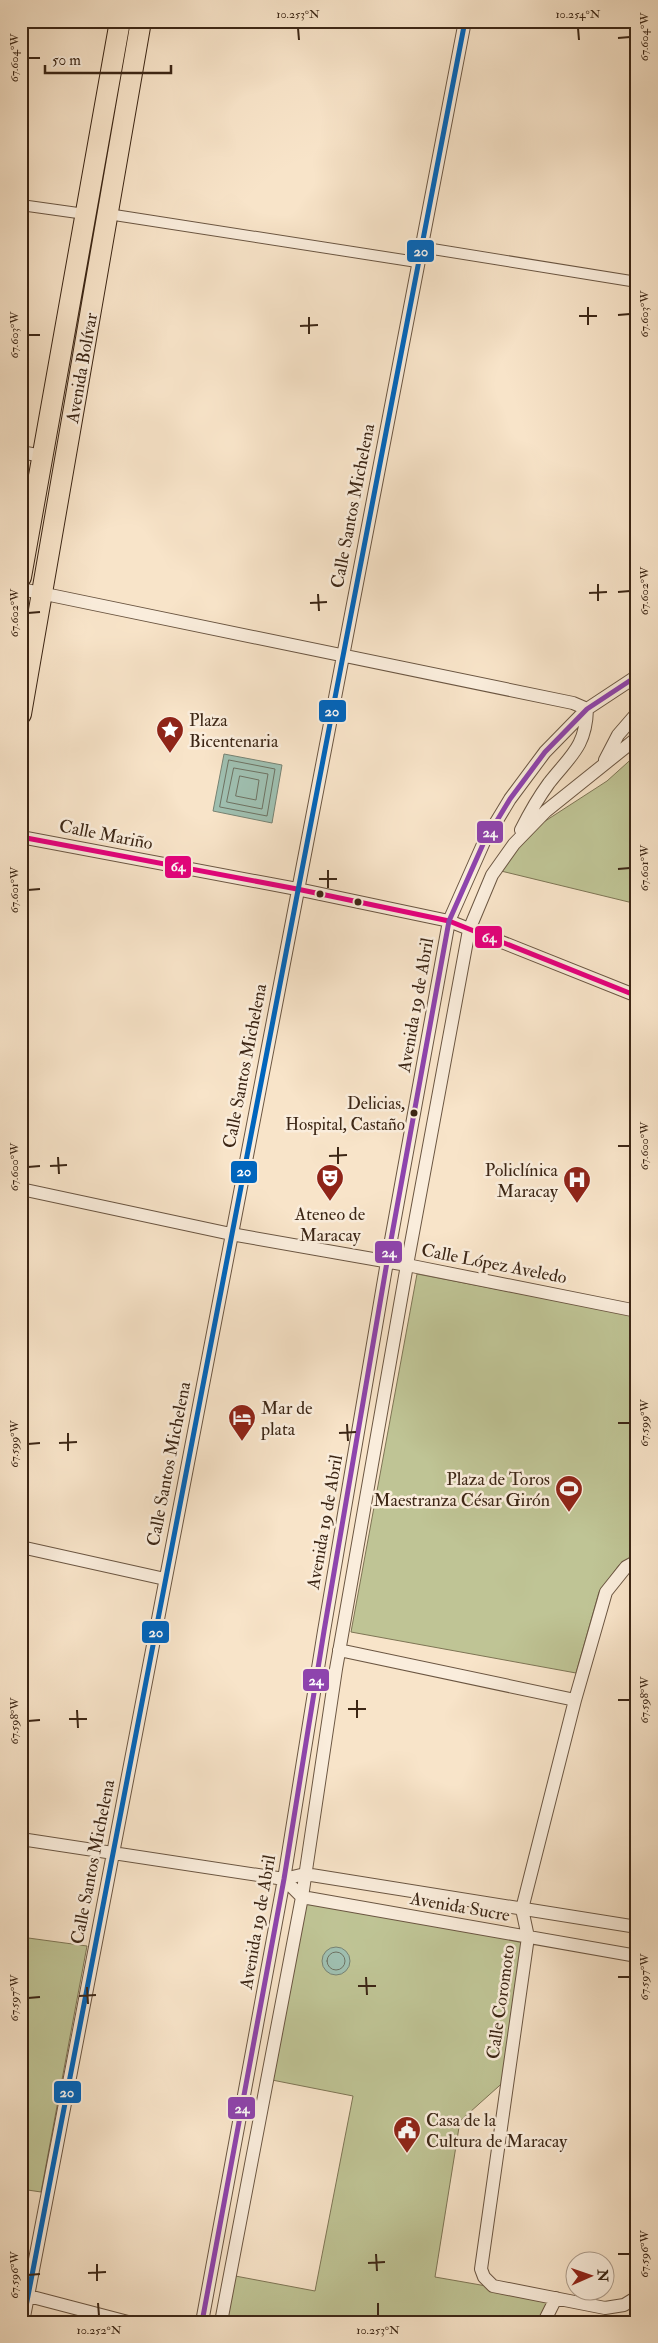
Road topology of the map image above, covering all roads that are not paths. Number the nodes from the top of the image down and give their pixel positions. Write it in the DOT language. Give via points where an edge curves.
graph roads {
  1 [pos="120,21"];
  2 [pos="141,21"];
  3 [pos="465,21"];
  4 [pos="21,205"];
  5 [pos="85,214"];
  6 [pos="108,214"];
  7 [pos="420,247"];
  8 [pos="417,262"];
  9 [pos="637,282"];
  10 [pos="21,452"];
  11 [pos="42,456"];
  12 [pos="21,577"];
  13 [pos="21,589"];
  14 [pos="43,593"];
  15 [pos="342,655"];
  16 [pos="637,676"];
  17 [pos="586,709"];
  18 [pos="637,713"];
  19 [pos="21,714"];
  20 [pos="637,738"];
  21 [pos="602,765"];
  22 [pos="21,837"];
  23 [pos="514,844"];
  24 [pos="297,889"];
  25 [pos="449,921"];
  26 [pos="469,930"];
  27 [pos="637,996"];
  28 [pos="21,1189"];
  29 [pos="231,1234"];
  30 [pos="387,1262"];
  31 [pos="407,1265"];
  32 [pos="637,1311"];
  33 [pos="21,1547"];
  34 [pos="637,1561"];
  35 [pos="165,1579"];
  36 [pos="339,1650"];
  37 [pos="575,1700"];
  38 [pos="21,1839"];
  39 [pos="112,1853"];
  40 [pos="305,1874"];
  41 [pos="284,1879"];
  42 [pos="302,1897"];
  43 [pos="522,1909"];
  44 [pos="637,1927"];
  45 [pos="528,1937"];
  46 [pos="637,1956"];
  47 [pos="24,2294"];
  48 [pos="637,2297"];
  49 [pos="556,2298"];
  50 [pos="23,2322"];
  51 [pos="128,2322"];
  52 [pos="202,2322"];
  53 [pos="220,2322"];
  54 [pos="544,2322"];
  1 -- 5 [label="main road, Avenida Bolívar"];
  2 -- 6 [label="main road, Avenida Bolívar"];
  3 -- 7 [label="street, Calle Santos Michelena"];
  4 -- 5 [label="street"];
  5 -- 11 [label="main road, Avenida Bolívar"];
  6 -- 8 [label="street"];
  6 -- 14 [label="main road, Avenida Bolívar"];
  7 -- 8 [label="street, Calle Santos Michelena"];
  7 -- 9 [label="street"];
  8 -- 15 [label="street, Calle Santos Michelena"];
  10 -- 11 [label="street"];
  11 -- 12 [label="main road, Avenida Bolívar"];
  13 -- 14 [label="street"];
  14 -- 15 [label="street"];
  14 -- 19 [label="main road, Avenida Bolívar"];
  15 -- 17 [label="street" via="573,703"];
  15 -- 24 [label="street, Calle Santos Michelena"];
  16 -- 17 [label="street, Avenida 19 de Abril"];
  17 -- 23 [label="street" via="583,738 576,753 535,804"];
  17 -- 25 [label="street, Avenida 19 de Abril" via="545,752 510,799 484,842"];
  18 -- 21 [label="street" via="618,735"];
  20 -- 21 [label="street, Avenida 19 de Abril"];
  21 -- 23 [label="street, Avenida 19 de Abril" via="546,811"];
  22 -- 24 [label="street, Calle Mariño"];
  23 -- 26 [label="street, Avenida 19 de Abril" via="492,875"];
  24 -- 25 [label="street, Calle Mariño"];
  24 -- 29 [label="street, Calle Santos Michelena"];
  25 -- 26 [label="street, Calle Mariño"];
  25 -- 30 [label="street, Avenida 19 de Abril"];
  26 -- 27 [label="street, Calle Mariño"];
  26 -- 31 [label="street, Avenida 19 de Abril"];
  28 -- 29 [label="street, Calle López Aveledo"];
  29 -- 30 [label="street, Calle López Aveledo"];
  29 -- 35 [label="street, Calle Santos Michelena"];
  30 -- 31 [label="street, Calle López Aveledo"];
  30 -- 41 [label="street, Avenida 19 de Abril"];
  31 -- 32 [label="street, Calle López Aveledo"];
  31 -- 36 [label="street, Avenida 19 de Abril"];
  33 -- 35 [label="street"];
  34 -- 37 [label="street, Calle Coromoto" via="626,1567 606,1592"];
  35 -- 39 [label="street, Calle Santos Michelena"];
  36 -- 37 [label="street"];
  36 -- 40 [label="street, Avenida 19 de Abril"];
  37 -- 43 [label="street, Calle Coromoto"];
  38 -- 39 [label="street, Avenida Sucre"];
  39 -- 41 [label="street, Avenida Sucre"];
  39 -- 47 [label="street, Calle Santos Michelena"];
  40 -- 41 [label="street, Avenida Sucre"];
  40 -- 42 [label="street, Avenida 19 de Abril"];
  40 -- 43 [label="street, Avenida Sucre"];
  41 -- 42 [label="street"];
  41 -- 52 [label="street, Avenida 19 de Abril"];
  42 -- 45 [label="street, Avenida Sucre"];
  42 -- 53 [label="street, Avenida 19 de Abril"];
  43 -- 44 [label="street, Avenida Sucre"];
  43 -- 45 [label="street, Calle Coromoto"];
  45 -- 46 [label="street, Avenida Sucre"];
  45 -- 49 [label="street, Calle Coromoto" via="481,2269 492,2286"];
  47 -- 50 [label="street, Calle Santos Michelena"];
  47 -- 51 [label="street"];
  48 -- 49 [label="street, Calle Coromoto" via="624,2305 605,2308"];
  49 -- 54 [label="street"];
}
